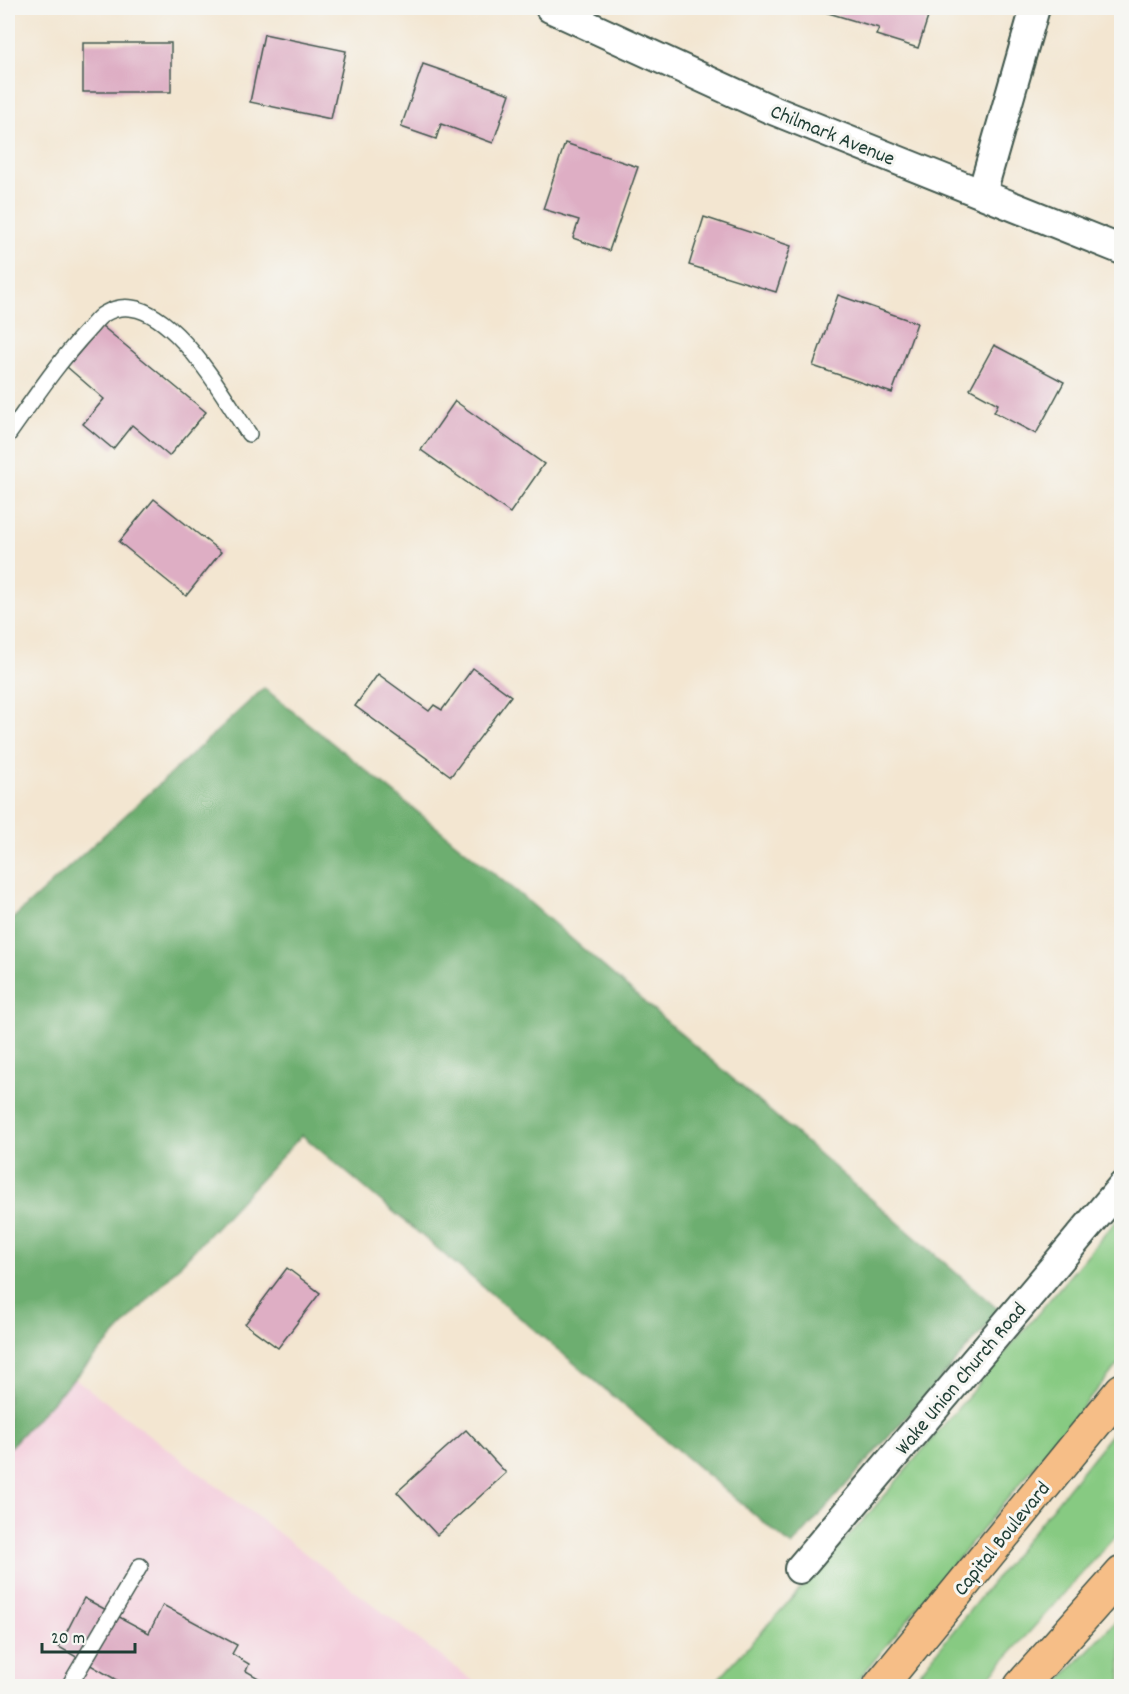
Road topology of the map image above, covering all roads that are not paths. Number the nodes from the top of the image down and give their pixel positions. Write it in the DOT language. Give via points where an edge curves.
graph roads {
  1 [pos="550,8"];
  2 [pos="1035,8"];
  3 [pos="982,193"];
  4 [pos="1122,250"];
  5 [pos="249,434"];
  6 [pos="8,435"];
  7 [pos="1122,1186"];
  8 [pos="1122,1390"];
  9 [pos="140,1566"];
  10 [pos="799,1569"];
  11 [pos="1122,1573"];
  12 [pos="69,1686"];
  13 [pos="879,1686"];
  14 [pos="1022,1686"];
  1 -- 3 [label="street, Chilmark Avenue" via="770,109"];
  2 -- 3 [label="street"];
  3 -- 4 [label="street, Chilmark Avenue"];
  5 -- 6 [label="lane" via="192,350 170,328 142,310 122,308 104,314 72,346"];
  7 -- 10 [label="street, Wake Union Church Road"];
  8 -- 13 [label="highway, Capital Boulevard"];
  9 -- 12 [label="lane"];
  11 -- 14 [label="highway"];
}
